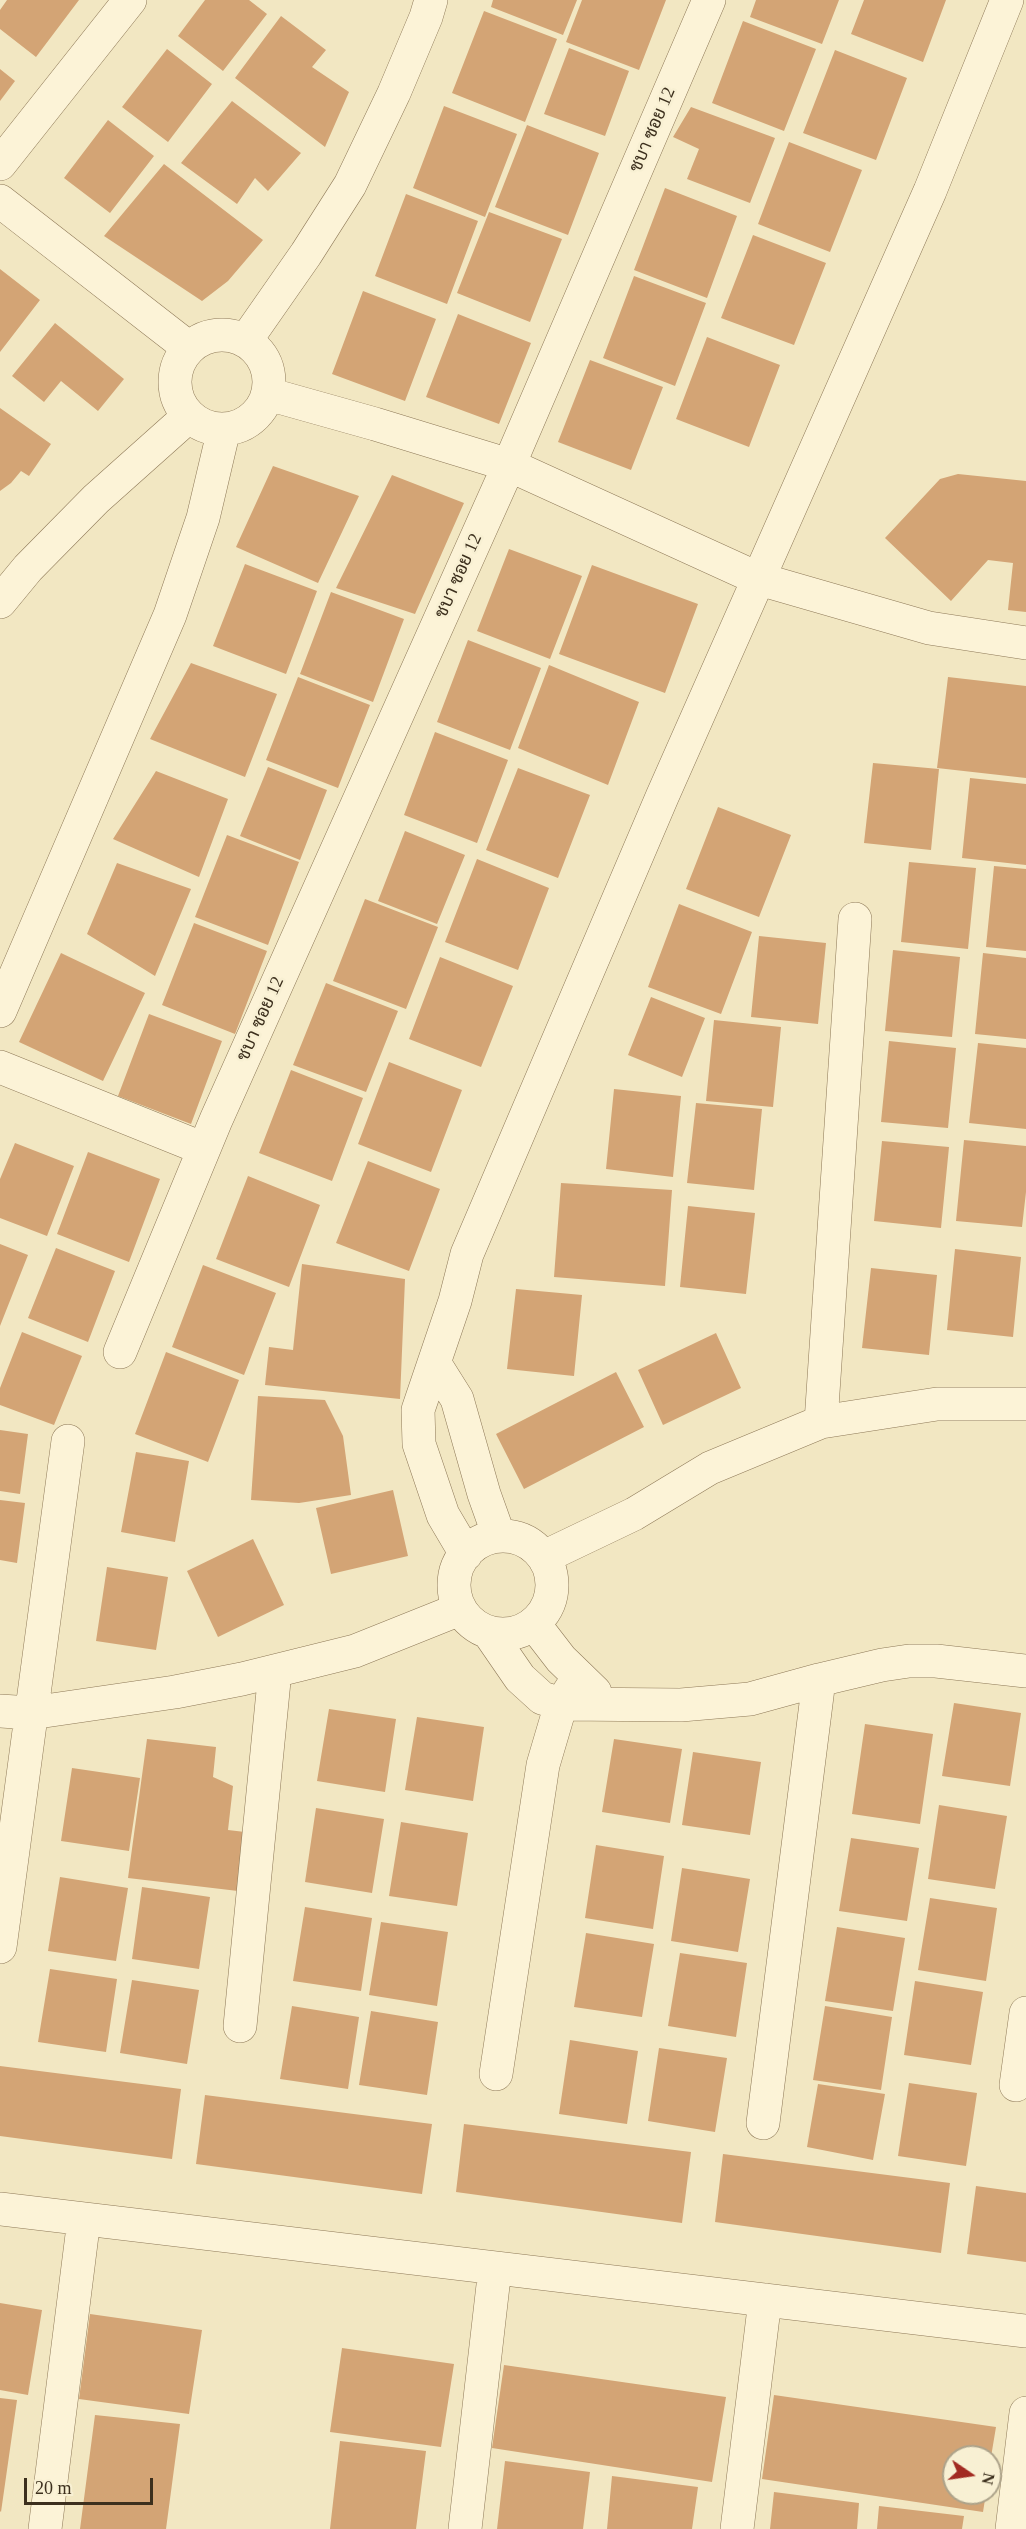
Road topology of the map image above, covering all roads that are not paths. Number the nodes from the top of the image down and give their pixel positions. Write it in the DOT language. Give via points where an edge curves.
graph roads {
  1 [pos="130,0"];
  2 [pos="430,0"];
  3 [pos="709,0"];
  4 [pos="1006,0"];
  5 [pos="0,164"];
  6 [pos="0,201"];
  7 [pos="246,340"];
  8 [pos="189,348"];
  9 [pos="268,394"];
  10 [pos="189,416"];
  11 [pos="224,429"];
  12 [pos="509,465"];
  13 [pos="759,579"];
  14 [pos="0,602"];
  15 [pos="1026,643"];
  16 [pos="855,919"];
  17 [pos="0,1011"];
  18 [pos="0,1067"];
  19 [pos="204,1149"];
  20 [pos="120,1352"];
  21 [pos="435,1364"];
  22 [pos="1026,1404"];
  23 [pos="821,1422"];
  24 [pos="68,1441"];
  25 [pos="500,1536"];
  26 [pos="466,1554"];
  27 [pos="544,1557"];
  28 [pos="460,1609"];
  29 [pos="534,1624"];
  30 [pos="489,1633"];
  31 [pos="275,1671"];
  32 [pos="1026,1671"];
  33 [pos="819,1680"];
  34 [pos="569,1691"];
  35 [pos="16,1712"];
  36 [pos="0,1947"];
  37 [pos="1026,2013"];
  38 [pos="240,2026"];
  39 [pos="496,2074"];
  40 [pos="1016,2085"];
  41 [pos="764,2123"];
  42 [pos="0,2209"];
  43 [pos="84,2219"];
  44 [pos="495,2268"];
  45 [pos="765,2300"];
  46 [pos="1026,2331"];
  47 [pos="1026,2413"];
  48 [pos="45,2529"];
  49 [pos="465,2529"];
  50 [pos="737,2529"];
  51 [pos="1012,2529"];
  1 -- 5 [label="street"];
  2 -- 7 [label="street" via="394,93 350,185"];
  3 -- 12 [label="street, ชบา ซอย 12"];
  4 -- 13 [label="street" via="930,190"];
  6 -- 8 [label="street"];
  7 -- 8 [label="street" via="225,335 206,337"];
  7 -- 9 [label="street" via="261,354 269,373"];
  8 -- 10 [label="street" via="178,364 175,382 179,400"];
  9 -- 11 [label="street" via="259,412 243,425"];
  9 -- 12 [label="street"];
  10 -- 11 [label="street" via="205,426"];
  10 -- 14 [label="street" via="96,499"];
  11 -- 17 [label="street" via="203,518 170,615"];
  12 -- 13 [label="street"];
  12 -- 19 [label="street, ชบา ซอย 12"];
  13 -- 15 [label="street" via="929,628"];
  13 -- 21 [label="street" via="467,1254"];
  16 -- 23 [label="street"];
  18 -- 19 [label="street"];
  19 -- 20 [label="street, ชบา ซอย 12"];
  21 -- 25 [label="street" via="457,1399 477,1473"];
  21 -- 26 [label="street" via="418,1410 419,1444 443,1515"];
  22 -- 23 [label="street" via="937,1404"];
  23 -- 27 [label="street" via="710,1468 634,1514"];
  24 -- 35 [label="street"];
  25 -- 26 [label="street" via="481,1541"];
  25 -- 27 [label="street" via="532,1545"];
  26 -- 28 [label="street" via="455,1580"];
  27 -- 29 [label="street" via="551,1574 552,1592 546,1610"];
  28 -- 30 [label="street" via="472,1624"];
  28 -- 31 [label="street" via="355,1651"];
  29 -- 30 [label="street" via="513,1634"];
  29 -- 34 [label="street"];
  30 -- 34 [label="street" via="520,1678 542,1698"];
  31 -- 35 [label="street" via="175,1692"];
  31 -- 38 [label="street"];
  32 -- 33 [label="street" via="909,1661"];
  33 -- 34 [label="street" via="750,1699 681,1704 609,1705"];
  33 -- 41 [label="street"];
  34 -- 39 [label="street" via="543,1765"];
  35 -- 36 [label="street"];
  37 -- 40 [label="street"];
  42 -- 43 [label="street"];
  43 -- 44 [label="street"];
  43 -- 48 [label="street"];
  44 -- 45 [label="street"];
  44 -- 49 [label="street"];
  45 -- 46 [label="street"];
  45 -- 50 [label="street"];
  47 -- 51 [label="street"];
}
